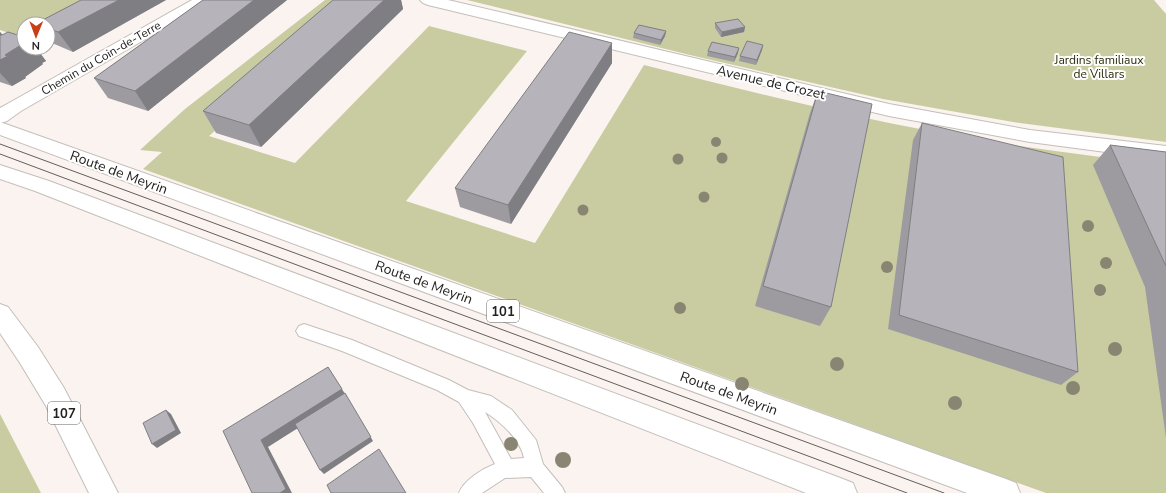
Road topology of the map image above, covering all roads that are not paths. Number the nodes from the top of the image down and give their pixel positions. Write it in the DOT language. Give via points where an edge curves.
graph roads {
  1 [pos="202,0"];
  2 [pos="428,0"];
  3 [pos="0,117"];
  4 [pos="0,128"];
  5 [pos="1166,153"];
  6 [pos="0,172"];
  7 [pos="0,314"];
  8 [pos="304,331"];
  9 [pos="465,397"];
  10 [pos="506,467"];
  11 [pos="536,468"];
  12 [pos="104,493"];
  13 [pos="468,493"];
  14 [pos="556,493"];
  15 [pos="843,493"];
  16 [pos="1006,493"];
  1 -- 3 [label="main road, Chemin du Coin-de-Terre"];
  2 -- 5 [label="main road, Avenue de Crozet" via="889,110 1030,136"];
  4 -- 16 [label="main road, Route de Meyrin / 101"];
  6 -- 15 [label="main road" via="49,188"];
  7 -- 12 [label="main road, 107" via="55,397"];
  8 -- 9 [label="lane" via="346,345 443,385"];
  9 -- 10 [label="lane"];
  9 -- 11 [label="lane" via="486,402 506,416 530,446"];
  10 -- 11 [label="lane"];
  10 -- 13 [label="lane" via="486,478"];
  11 -- 14 [label="lane"];
}
